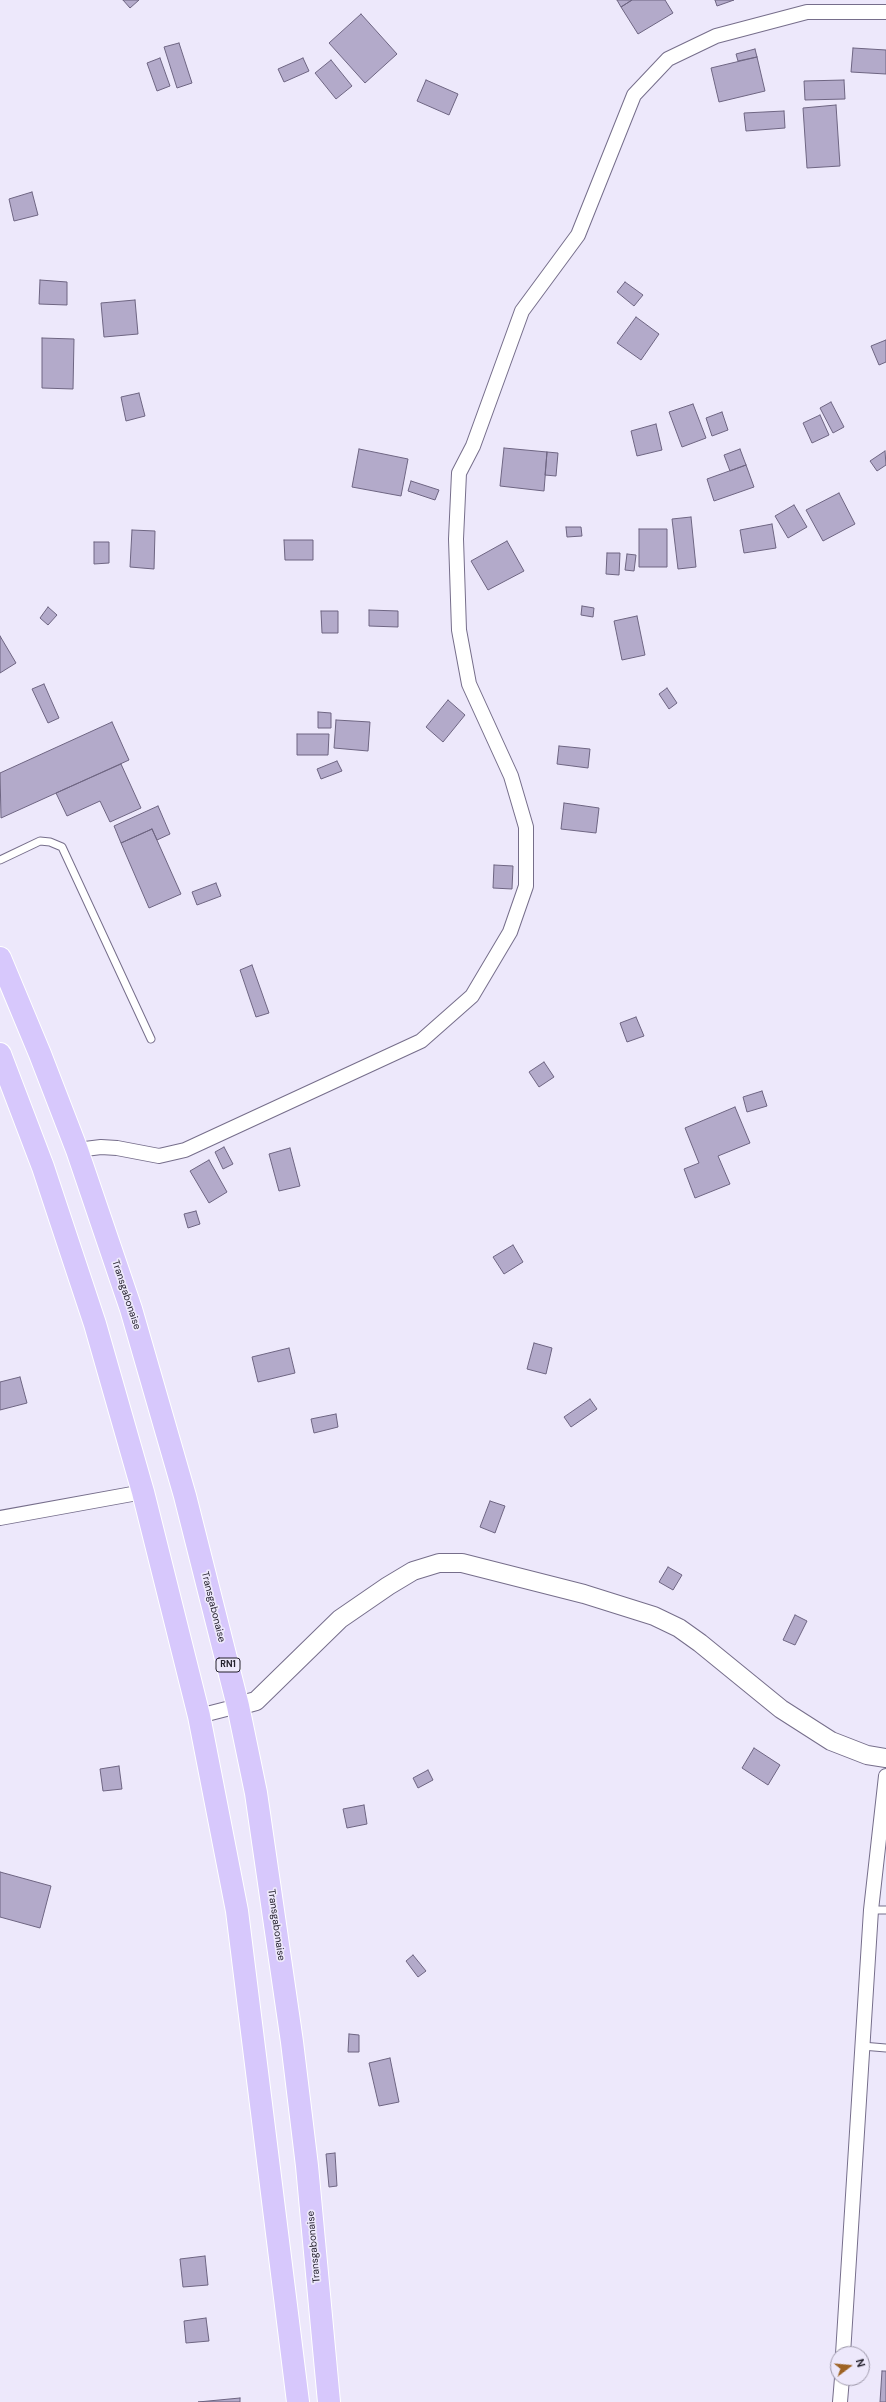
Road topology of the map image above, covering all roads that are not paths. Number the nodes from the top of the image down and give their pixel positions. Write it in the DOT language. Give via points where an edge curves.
graph roads {
  1 [pos="886,12"];
  2 [pos="0,860"];
  3 [pos="0,958"];
  4 [pos="151,1039"];
  5 [pos="0,1054"];
  6 [pos="77,1150"];
  7 [pos="143,1492"];
  8 [pos="0,1518"];
  9 [pos="238,1706"];
  10 [pos="199,1716"];
  11 [pos="886,1758"];
  12 [pos="886,1776"];
  13 [pos="871,1910"];
  14 [pos="886,1910"];
  15 [pos="862,2046"];
  16 [pos="886,2048"];
  17 [pos="843,2346"];
  18 [pos="841,2386"];
  19 [pos="298,2402"];
  20 [pos="328,2402"];
  21 [pos="840,2402"];
  1 -- 6 [label="street" via="807,12 716,36 668,59 634,95 578,235 522,311 473,446 459,473 456,539 459,630 469,684 511,776 526,826 526,886 510,932 472,996 420,1041 185,1150 159,1156 117,1148"];
  2 -- 4 [label="lane" via="40,841 62,847"];
  3 -- 6 [label="highway, Transgabonaise / RN1"];
  5 -- 7 [label="highway" via="96,1324"];
  6 -- 9 [label="highway, Transgabonaise / RN1" via="131,1309 185,1496"];
  7 -- 8 [label="street"];
  7 -- 10 [label="highway"];
  9 -- 10 [label="street"];
  9 -- 11 [label="street" via="256,1701 340,1619 388,1586 413,1571 439,1563 462,1563 584,1594 654,1616 679,1628 705,1646 781,1709 831,1741 854,1751"];
  9 -- 20 [label="highway, Transgabonaise / RN1" via="256,1793 292,2042 307,2166"];
  10 -- 19 [label="highway" via="237,1910"];
  12 -- 13 [label="street"];
  13 -- 14 [label="lane"];
  13 -- 15 [label="street"];
  15 -- 16 [label="lane"];
  15 -- 17 [label="street"];
  18 -- 21 [label="street"];
}
